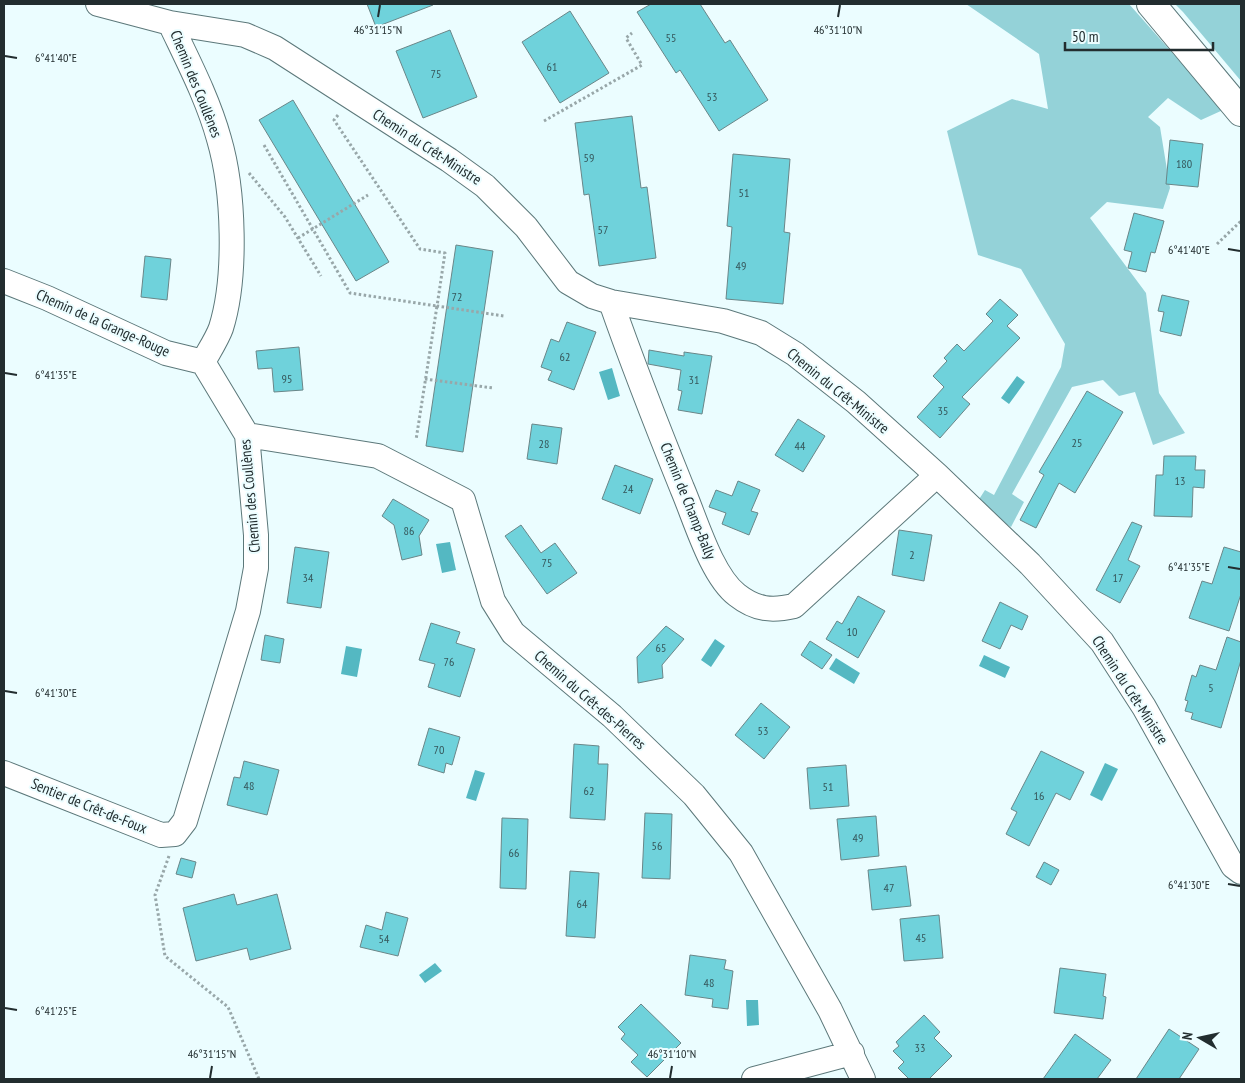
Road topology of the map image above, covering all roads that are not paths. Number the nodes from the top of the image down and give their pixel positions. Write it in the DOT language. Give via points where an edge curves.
graph roads {
  1 [pos="98,4"];
  2 [pos="1151,4"];
  3 [pos="170,23"];
  4 [pos="1241,112"];
  5 [pos="4,281"];
  6 [pos="612,302"];
  7 [pos="203,362"];
  8 [pos="247,435"];
  9 [pos="937,475"];
  10 [pos="4,773"];
  11 [pos="175,834"];
  12 [pos="1241,872"];
  13 [pos="852,1053"];
  14 [pos="754,1079"];
  15 [pos="863,1079"];
  1 -- 3 [label="street, Chemin du Crêt-Ministre"];
  2 -- 4 [label="street"];
  3 -- 6 [label="street, Chemin du Crêt-Ministre" via="245,35 302,64 486,186 526,227 568,282 592,296"];
  3 -- 7 [label="street, Chemin des Coullènes" via="203,93 219,138 229,190 231,266 220,328"];
  5 -- 7 [label="street, Chemin de la Grange-Rouge" via="166,353"];
  6 -- 9 [label="street, Chemin du Crêt-Ministre" via="723,321 761,333 795,354 856,402"];
  6 -- 9 [label="street, Chemin de Champ-Bally" via="638,377 713,565 736,594 758,608 776,610 794,606"];
  7 -- 8 [label="street, Chemin des Coullènes"];
  8 -- 11 [label="street, Chemin des Coullènes" via="256,568 248,611 184,821"];
  8 -- 13 [label="street, Chemin du Crêt-des-Pierres" via="378,456 463,500 493,602 513,633 612,716 694,795 740,853"];
  9 -- 12 [label="street, Chemin du Crêt-Ministre" via="1030,564 1102,642 1144,707 1233,866"];
  10 -- 11 [label="street, Sentier de Crêt-de-Foux" via="161,835"];
  13 -- 14 [label="street"];
  13 -- 15 [label="street, Chemin du Crêt-des-Pierres"];
}
